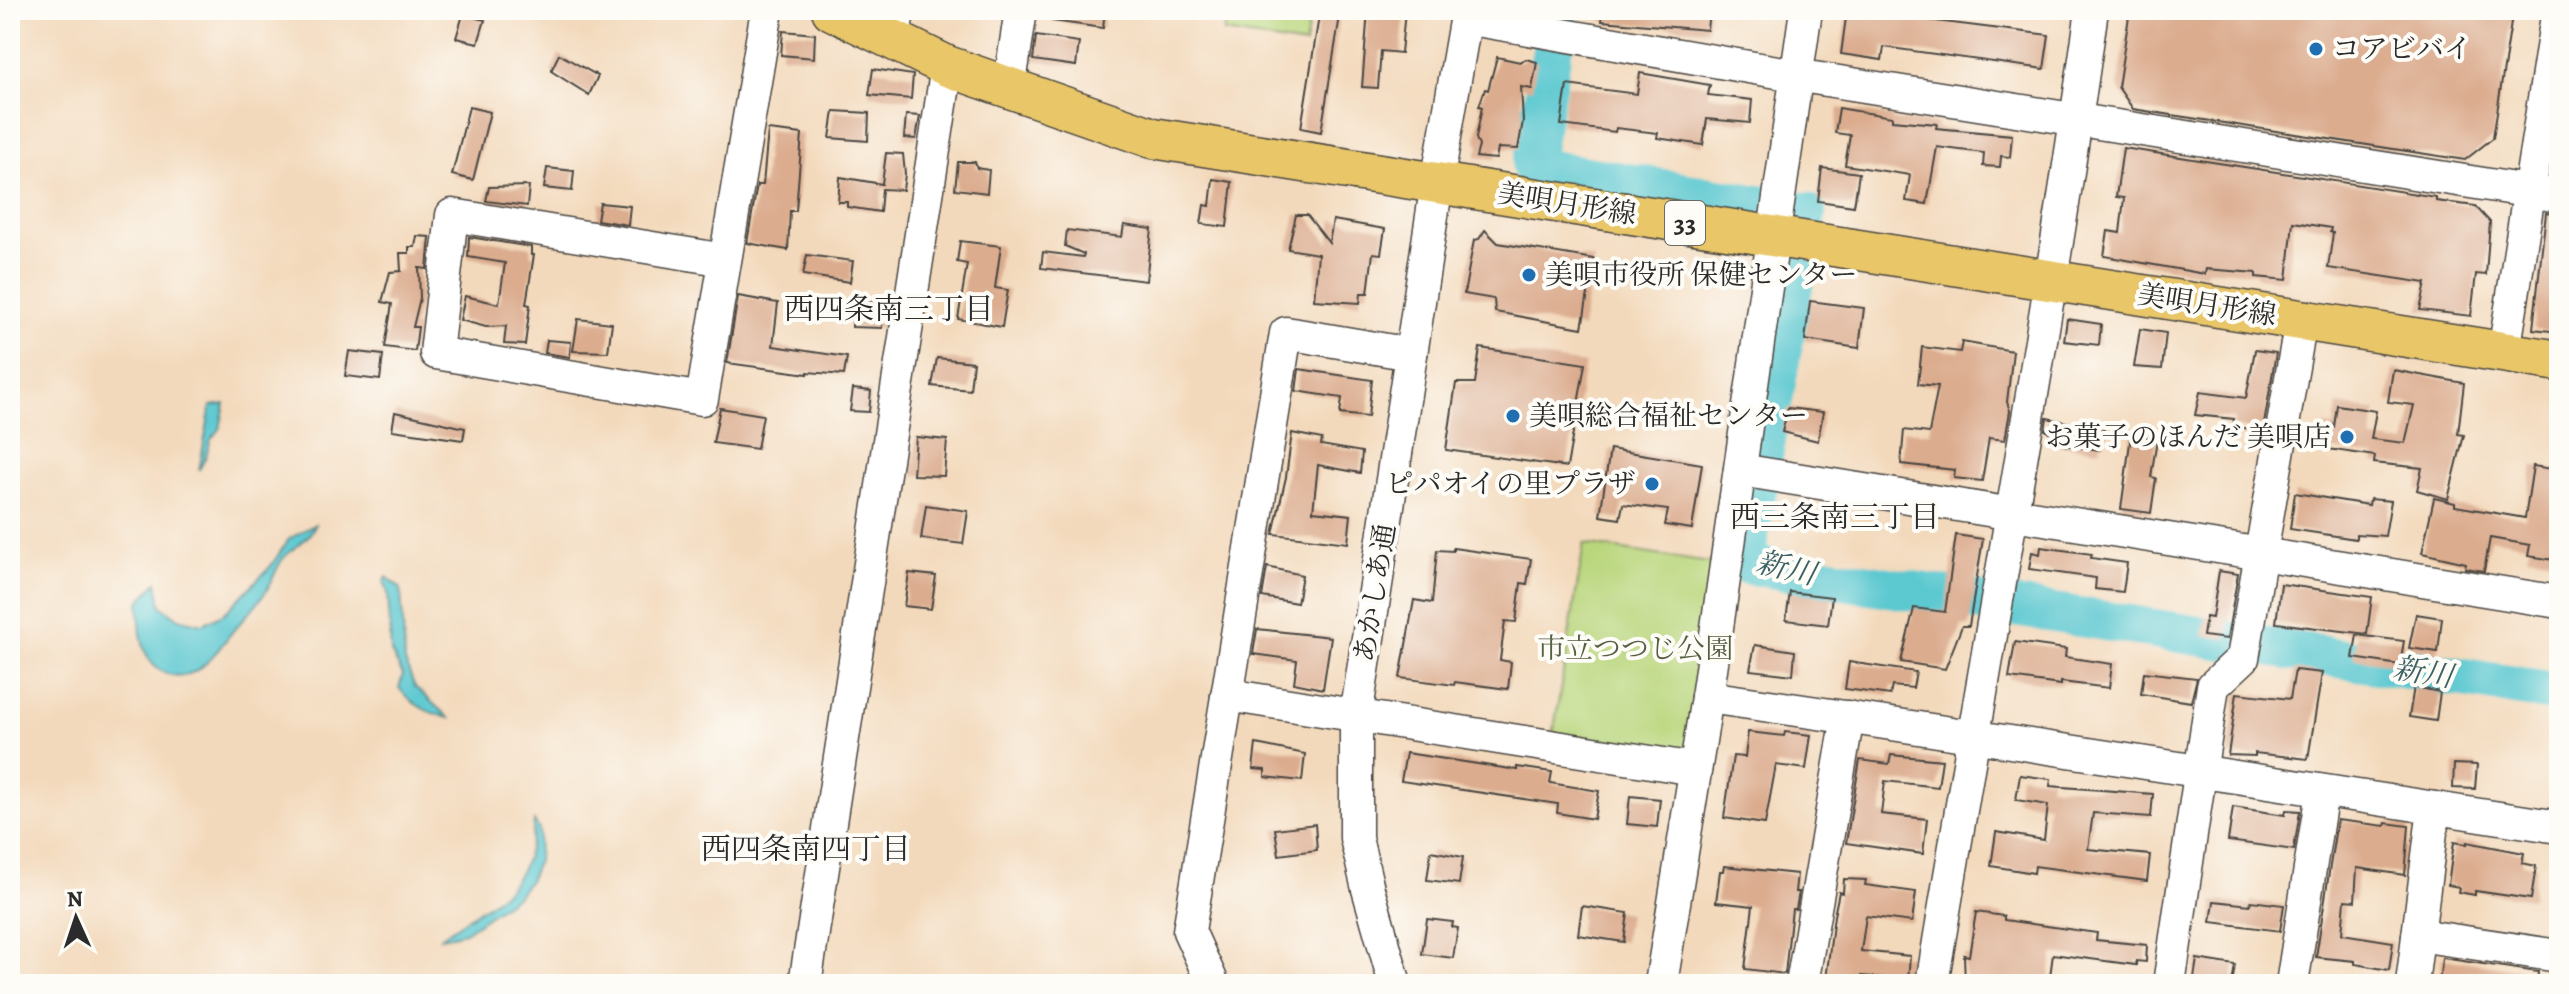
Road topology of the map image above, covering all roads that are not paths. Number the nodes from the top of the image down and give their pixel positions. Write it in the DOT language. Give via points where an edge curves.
graph roads {
  1 [pos="767,10"];
  2 [pos="832,10"];
  3 [pos="1021,10"];
  4 [pos="1806,10"];
  5 [pos="2092,10"];
  6 [pos="2558,10"];
  7 [pos="1466,14"];
  8 [pos="896,24"];
  9 [pos="947,66"];
  10 [pos="1795,75"];
  11 [pos="1009,89"];
  12 [pos="2077,120"];
  13 [pos="1437,183"];
  14 [pos="2544,194"];
  15 [pos="1775,237"];
  16 [pos="725,260"];
  17 [pos="2049,280"];
  18 [pos="2301,320"];
  19 [pos="2504,352"];
  20 [pos="1411,354"];
  21 [pos="2559,361"];
  22 [pos="1740,470"];
  23 [pos="2012,513"];
  24 [pos="2262,554"];
  25 [pos="2559,602"];
  26 [pos="1227,695"];
  27 [pos="1707,697"];
  28 [pos="1356,717"];
  29 [pos="1848,717"];
  30 [pos="1973,734"];
  31 [pos="1695,769"];
  32 [pos="2200,773"];
  33 [pos="2322,792"];
  34 [pos="2434,808"];
  35 [pos="2559,827"];
  36 [pos="2418,935"];
  37 [pos="2559,956"];
  38 [pos="805,984"];
  39 [pos="1213,984"];
  40 [pos="1395,984"];
  41 [pos="1661,984"];
  42 [pos="1802,984"];
  43 [pos="1932,984"];
  44 [pos="2169,984"];
  45 [pos="2292,984"];
  46 [pos="2412,984"];
  1 -- 16 [label="street"];
  2 -- 8 [label="main road, 美唄月形線 / 33"];
  3 -- 11 [label="street"];
  4 -- 10 [label="street"];
  5 -- 12 [label="street"];
  6 -- 14 [label="street"];
  7 -- 10 [label="street"];
  7 -- 13 [label="street, あかしあ通"];
  8 -- 9 [label="main road, 美唄月形線 / 33"];
  9 -- 11 [label="main road, 美唄月形線 / 33"];
  9 -- 38 [label="street"];
  10 -- 12 [label="street"];
  10 -- 15 [label="street"];
  11 -- 13 [label="main road, 美唄月形線 / 33" via="1153,138"];
  12 -- 14 [label="street"];
  12 -- 17 [label="street"];
  13 -- 15 [label="main road, 美唄月形線 / 33"];
  13 -- 20 [label="street, あかしあ通"];
  14 -- 19 [label="street"];
  15 -- 17 [label="main road, 美唄月形線 / 33"];
  15 -- 22 [label="street"];
  16 -- 16 [label="street" via="452,215 436,353 702,399"];
  17 -- 18 [label="main road, 美唄月形線 / 33"];
  17 -- 23 [label="street"];
  18 -- 19 [label="main road, 美唄月形線 / 33"];
  18 -- 24 [label="street"];
  19 -- 21 [label="main road, 美唄月形線 / 33"];
  20 -- 26 [label="street" via="1286,333"];
  20 -- 28 [label="street, あかしあ通"];
  22 -- 23 [label="street"];
  22 -- 27 [label="street"];
  23 -- 24 [label="street"];
  23 -- 30 [label="street"];
  24 -- 25 [label="street"];
  24 -- 32 [label="street" via="2243,658 2213,686"];
  26 -- 28 [label="street"];
  26 -- 39 [label="street" via="1189,931"];
  27 -- 29 [label="street"];
  27 -- 31 [label="street"];
  28 -- 31 [label="street"];
  28 -- 40 [label="street, あかしあ通" via="1356,838"];
  29 -- 30 [label="street"];
  29 -- 42 [label="street"];
  30 -- 32 [label="street"];
  30 -- 43 [label="street"];
  31 -- 41 [label="street"];
  32 -- 33 [label="street"];
  32 -- 44 [label="street"];
  33 -- 34 [label="street"];
  33 -- 45 [label="street"];
  34 -- 35 [label="street"];
  34 -- 36 [label="street"];
  36 -- 37 [label="street"];
  36 -- 46 [label="street"];
}
